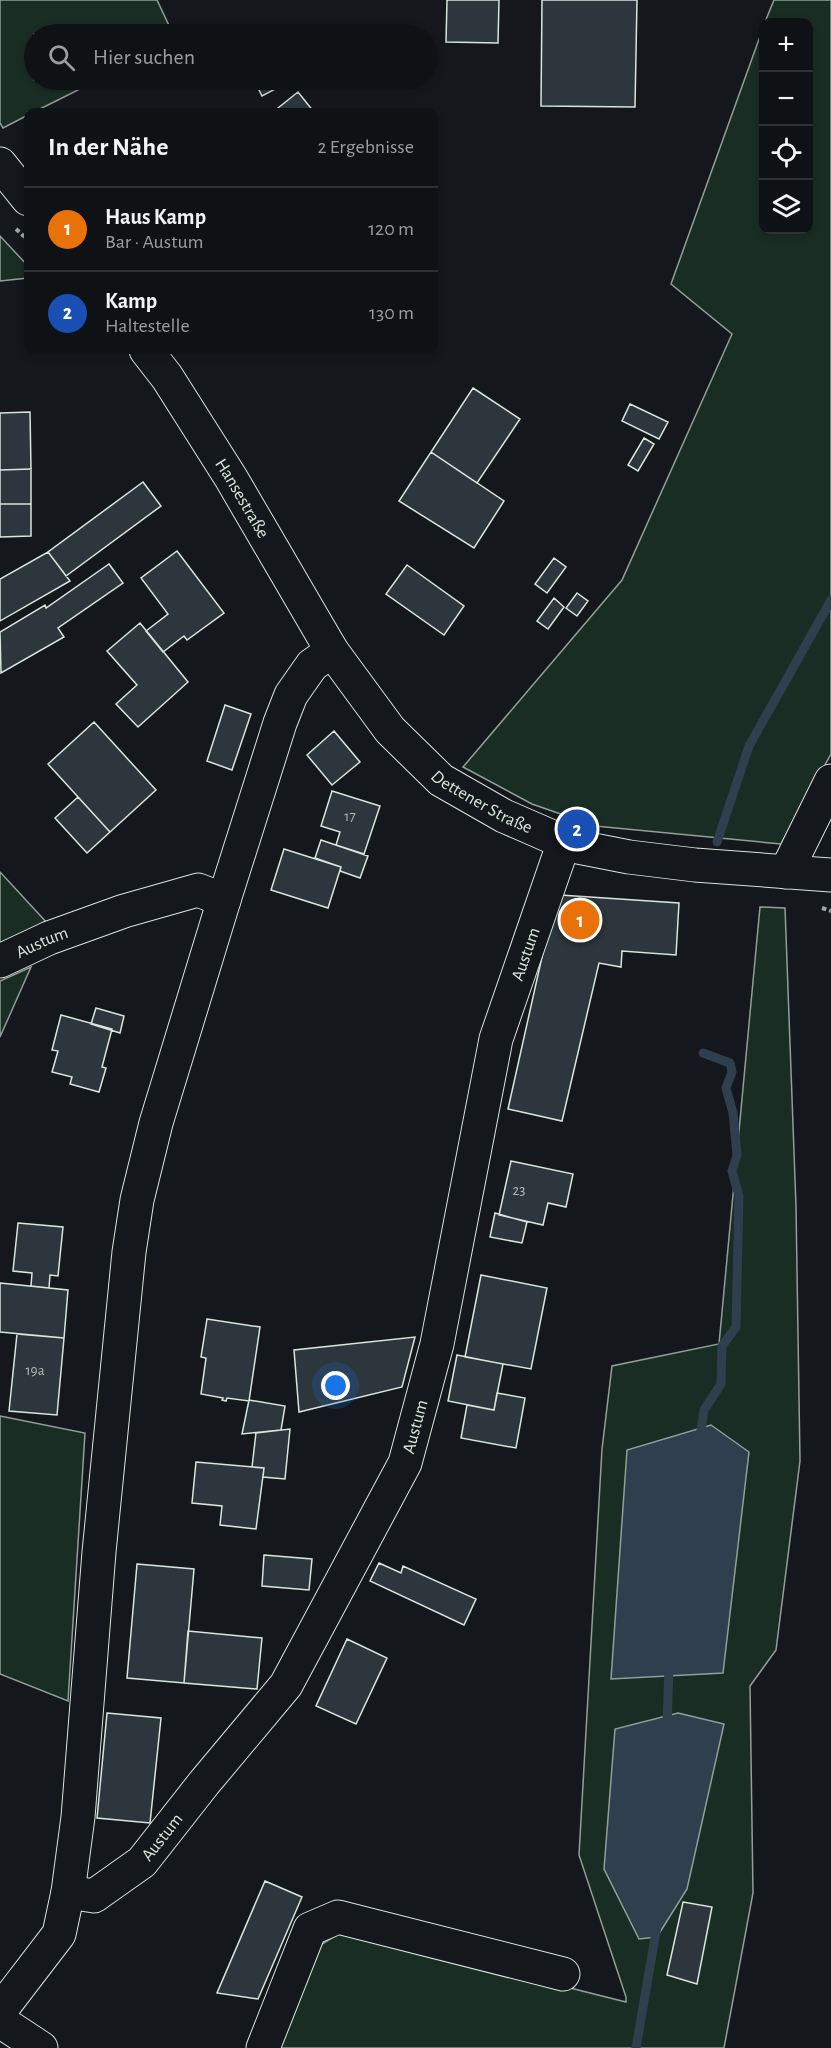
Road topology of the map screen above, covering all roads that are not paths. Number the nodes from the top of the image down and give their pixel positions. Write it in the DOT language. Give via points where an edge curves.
graph roads {
  1 [pos="0,164"];
  2 [pos="24,194"];
  3 [pos="149,354"];
  4 [pos="332,651"];
  5 [pos="831,782"];
  6 [pos="564,842"];
  7 [pos="786,872"];
  8 [pos="831,875"];
  9 [pos="224,900"];
  10 [pos="0,960"];
  11 [pos="68,1892"];
  12 [pos="563,1974"];
  13 [pos="0,2011"];
  14 [pos="0,2021"];
  15 [pos="40,2048"];
  16 [pos="263,2048"];
  1 -- 2 [label="street"];
  3 -- 4 [label="street, Hansestraße" via="231,478"];
  4 -- 6 [label="street, Dettener Straße" via="390,730 441,780 504,816"];
  4 -- 9 [label="street" via="312,665 291,695"];
  5 -- 7 [label="street"];
  6 -- 7 [label="street, Dettener Straße" via="628,857"];
  6 -- 11 [label="street, Austum" via="496,1039 437,1344 405,1463 286,1684 142,1862 94,1896"];
  7 -- 8 [label="street, Dettener Straße"];
  9 -- 10 [label="street, Austum" via="198,890 124,911"];
  9 -- 11 [label="street" via="137,1200"];
  11 -- 13 [label="street" via="59,1934"];
  12 -- 16 [label="street" via="338,1917 310,1929"];
  14 -- 15 [label="street"];
}
